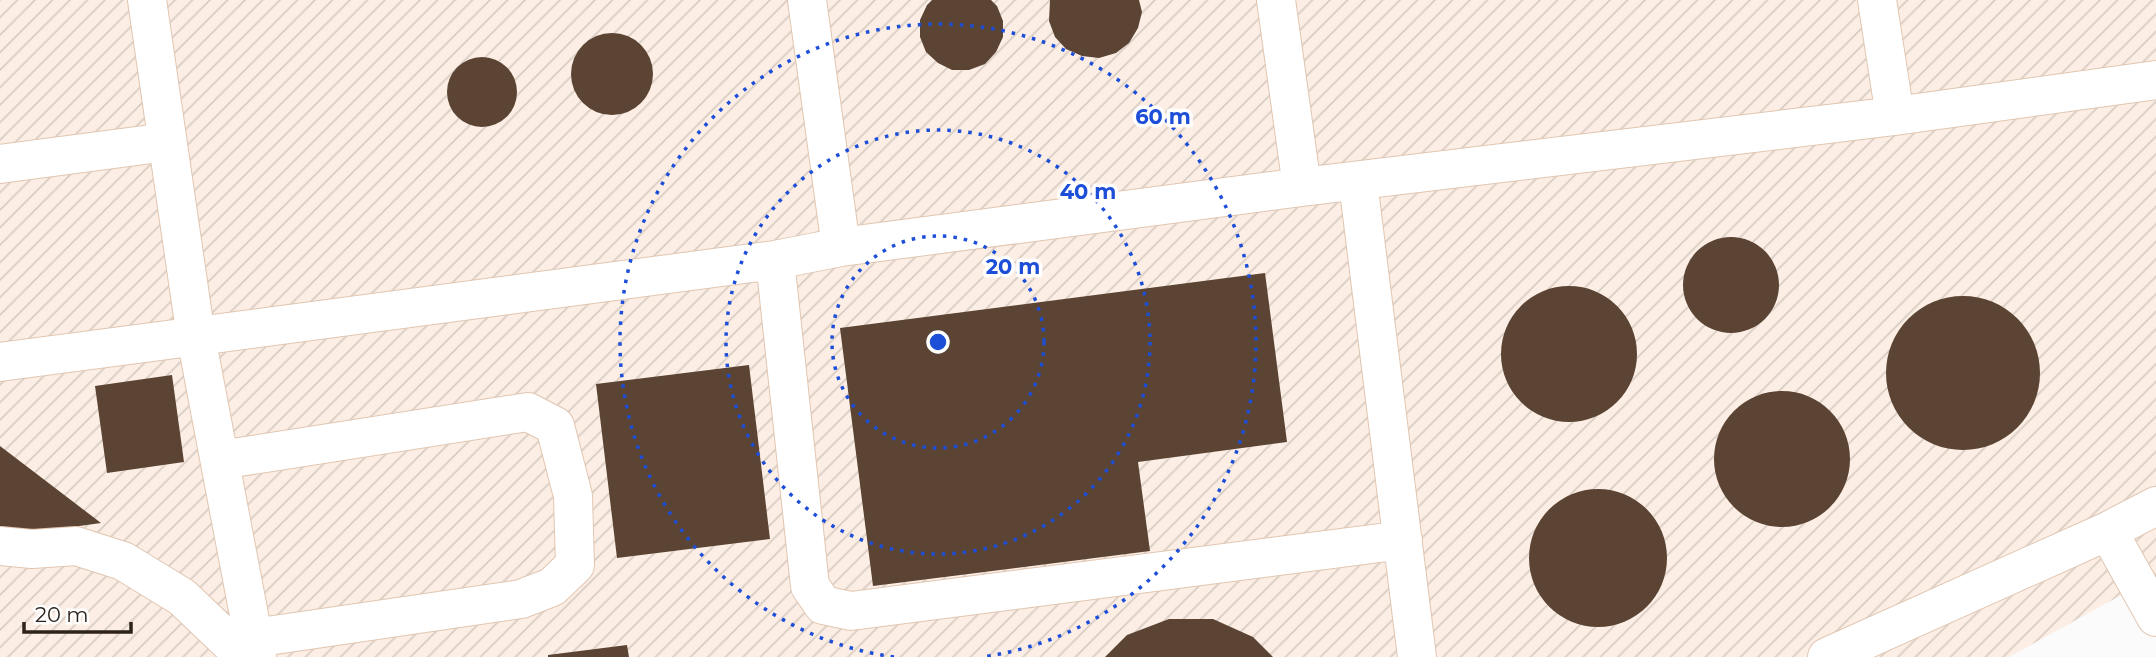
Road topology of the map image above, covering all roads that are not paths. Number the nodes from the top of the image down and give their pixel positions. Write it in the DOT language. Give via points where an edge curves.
graph roads {
  1 [pos="147,0"];
  2 [pos="807,0"];
  3 [pos="1276,0"];
  4 [pos="1877,0"];
  5 [pos="2156,80"];
  6 [pos="1895,116"];
  7 [pos="167,142"];
  8 [pos="0,164"];
  9 [pos="1358,182"];
  10 [pos="1302,187"];
  11 [pos="841,247"];
  12 [pos="775,260"];
  13 [pos="196,337"];
  14 [pos="0,362"];
  15 [pos="220,460"];
  16 [pos="2156,506"];
  17 [pos="2108,531"];
  18 [pos="1403,540"];
  19 [pos="0,546"];
  20 [pos="2156,617"];
  21 [pos="252,651"];
  22 [pos="1417,657"];
  23 [pos="1827,657"];
  1 -- 7 [label="lane"];
  2 -- 11 [label="lane"];
  3 -- 10 [label="lane"];
  4 -- 6 [label="lane"];
  5 -- 6 [label="lane"];
  6 -- 9 [label="lane"];
  7 -- 8 [label="lane"];
  7 -- 13 [label="lane"];
  9 -- 10 [label="lane"];
  9 -- 18 [label="lane"];
  10 -- 11 [label="lane"];
  11 -- 12 [label="lane"];
  12 -- 13 [label="lane"];
  12 -- 18 [label="lane" via="810,586 823,605 851,611"];
  13 -- 14 [label="lane"];
  13 -- 15 [label="lane"];
  15 -- 21 [label="lane"];
  15 -- 21 [label="lane" via="528,412 555,426 573,496 575,565 552,587 521,599"];
  16 -- 17 [label="lane"];
  17 -- 20 [label="lane"];
  17 -- 23 [label="lane"];
  18 -- 22 [label="lane"];
  19 -- 21 [label="lane" via="76,546 123,561 182,597"];
}
